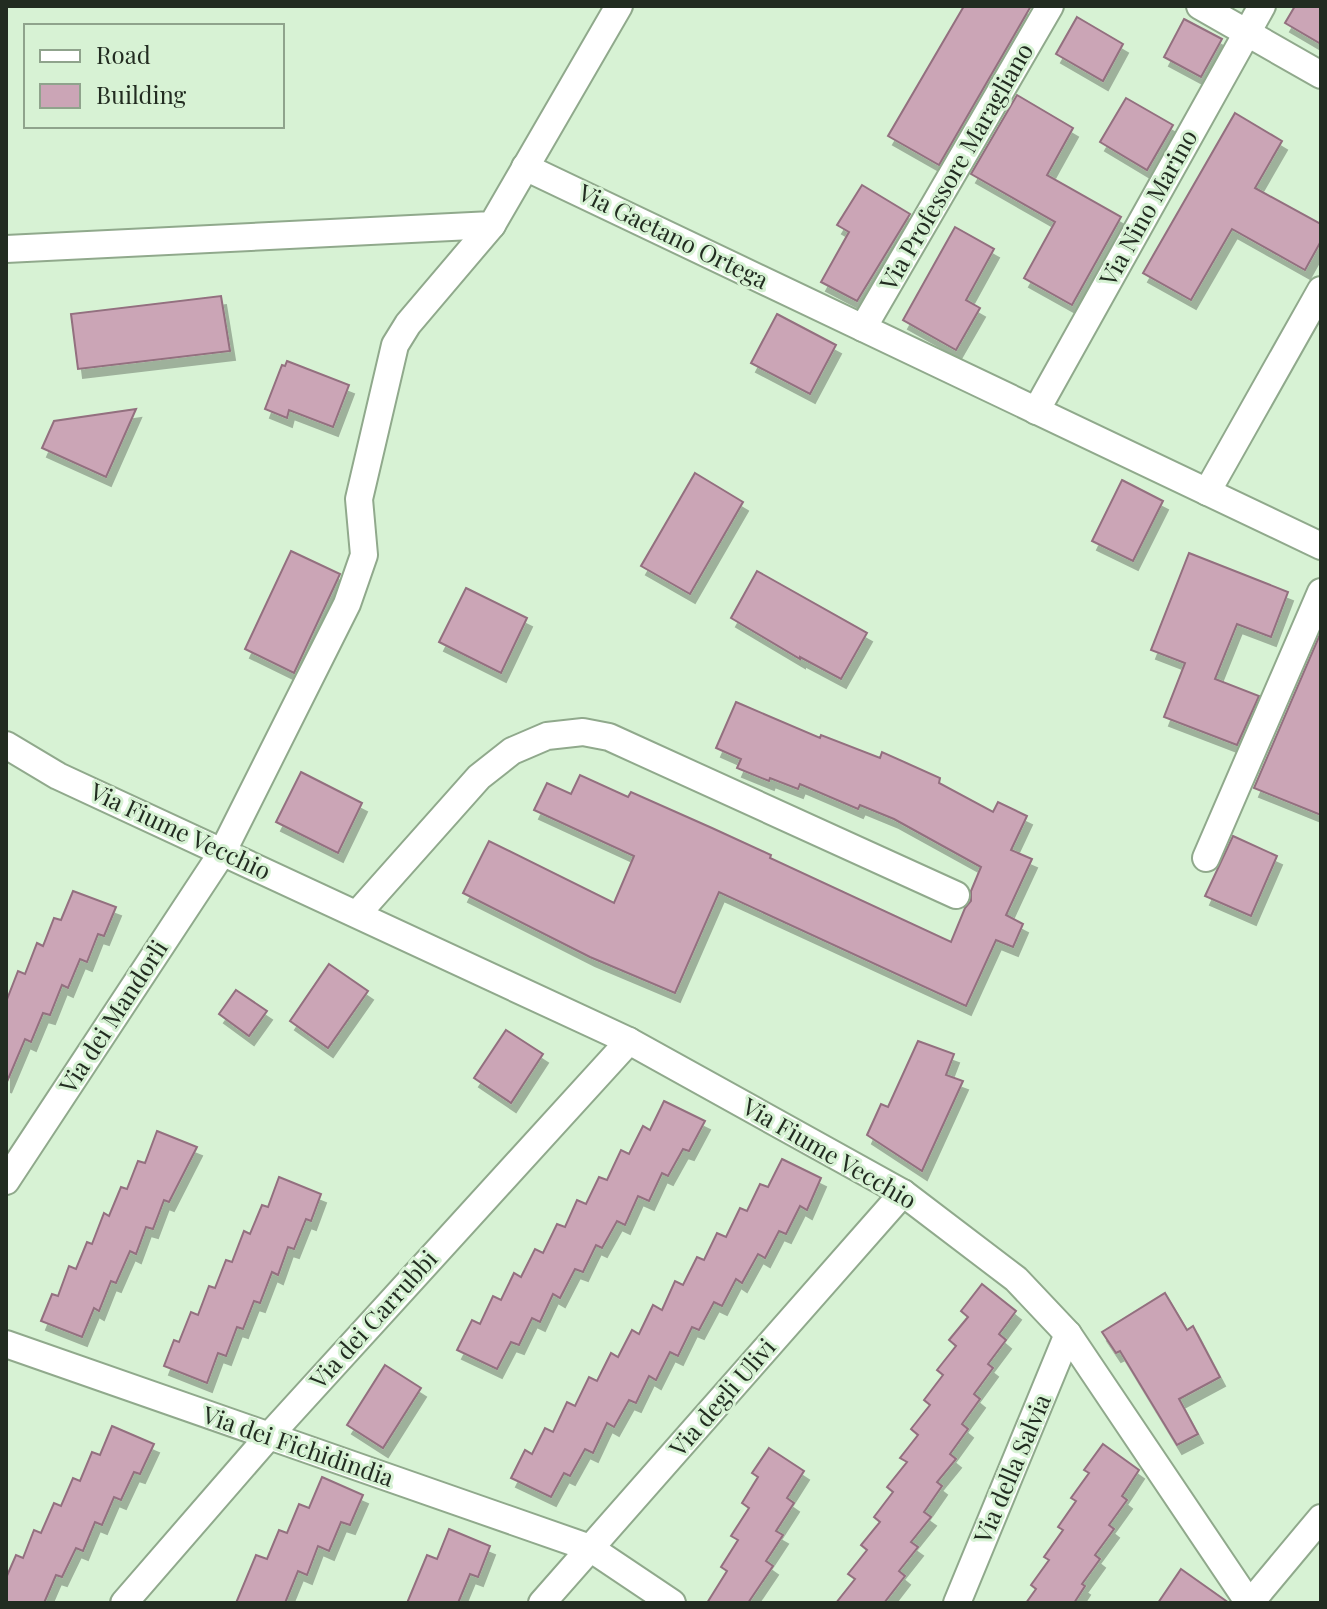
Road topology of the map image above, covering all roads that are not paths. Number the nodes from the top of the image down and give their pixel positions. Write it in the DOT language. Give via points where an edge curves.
graph roads {
  1 [pos="619,6"];
  2 [pos="1050,6"];
  3 [pos="1200,6"];
  4 [pos="1262,6"];
  5 [pos="1247,33"];
  6 [pos="1321,75"];
  7 [pos="525,167"];
  8 [pos="492,225"];
  9 [pos="6,249"];
  10 [pos="1317,306"];
  11 [pos="863,328"];
  12 [pos="1036,411"];
  13 [pos="1207,492"];
  14 [pos="1321,546"];
  15 [pos="1321,592"];
  16 [pos="6,745"];
  17 [pos="222,853"];
  18 [pos="1206,858"];
  19 [pos="956,895"];
  20 [pos="358,913"];
  21 [pos="629,1041"];
  22 [pos="6,1181"];
  23 [pos="903,1193"];
  24 [pos="1068,1334"];
  25 [pos="6,1344"];
  26 [pos="269,1436"];
  27 [pos="1321,1518"];
  28 [pos="590,1548"];
  29 [pos="124,1603"];
  30 [pos="542,1603"];
  31 [pos="672,1603"];
  32 [pos="957,1603"];
  33 [pos="1249,1603"];
  1 -- 7 [label="street"];
  2 -- 11 [label="street, Via Professore Maragliano"];
  3 -- 5 [label="street"];
  4 -- 5 [label="street, Via Nino Marino"];
  5 -- 6 [label="street"];
  5 -- 12 [label="street, Via Nino Marino"];
  7 -- 8 [label="street"];
  7 -- 11 [label="street, Via Gaetano Ortega"];
  8 -- 9 [label="street"];
  8 -- 17 [label="street, Via dei Mandorli" via="395,345 359,499 364,555 347,604"];
  10 -- 13 [label="street"];
  11 -- 12 [label="street, Via Gaetano Ortega"];
  12 -- 13 [label="street, Via Gaetano Ortega"];
  13 -- 14 [label="street, Via Gaetano Ortega"];
  15 -- 18 [label="street"];
  16 -- 17 [label="street, Via Fiume Vecchio" via="58,776"];
  17 -- 20 [label="street, Via Fiume Vecchio"];
  17 -- 22 [label="street, Via dei Mandorli"];
  19 -- 20 [label="street" via="609,737 583,732 547,736 512,751 490,768"];
  20 -- 21 [label="street, Via Fiume Vecchio"];
  21 -- 23 [label="street, Via Fiume Vecchio"];
  21 -- 26 [label="street, Via dei Carrubbi"];
  23 -- 24 [label="street, Via Fiume Vecchio" via="1016,1279"];
  23 -- 28 [label="street, Via degli Ulivi"];
  24 -- 32 [label="street, Via della Salvia"];
  24 -- 33 [label="street, Via Fiume Vecchio"];
  25 -- 26 [label="street, Via dei Fichidindia"];
  26 -- 28 [label="street, Via dei Fichidindia"];
  26 -- 29 [label="street, Via dei Carrubbi"];
  27 -- 33 [label="street"];
  28 -- 30 [label="street, Via degli Ulivi"];
  28 -- 31 [label="street, Via dei Fichidindia"];
}
